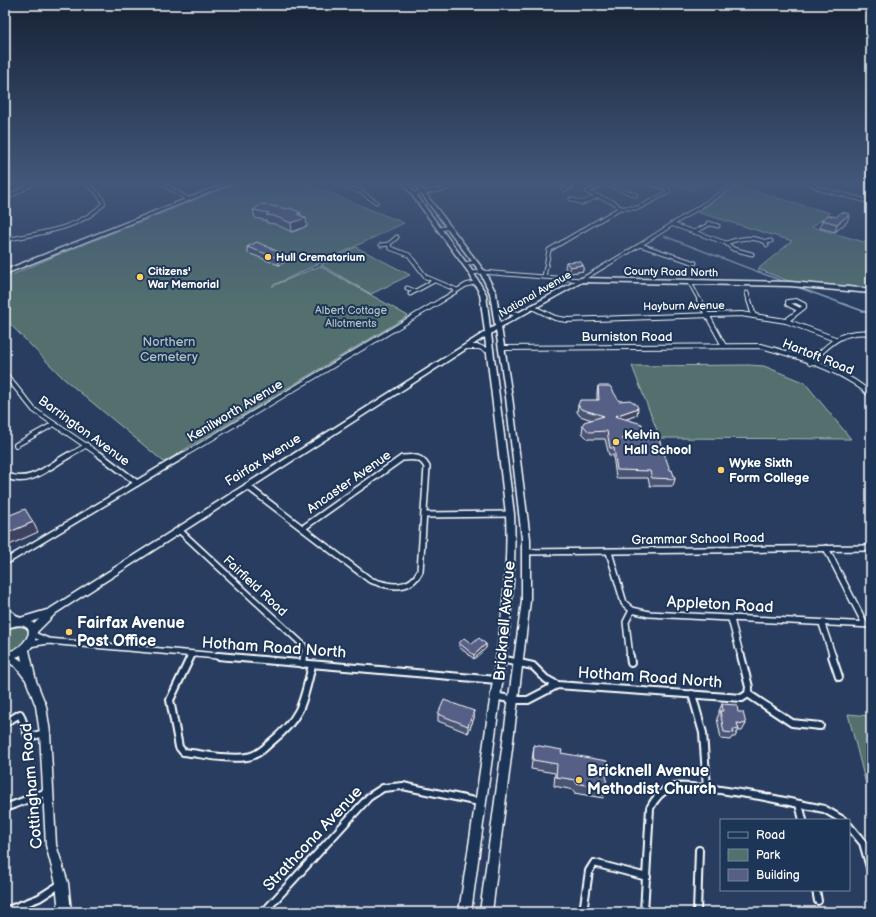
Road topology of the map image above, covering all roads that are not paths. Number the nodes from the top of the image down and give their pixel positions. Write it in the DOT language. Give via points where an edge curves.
graph roads {
  1 [pos="69,224"];
  2 [pos="126,224"];
  3 [pos="436,224"];
  4 [pos="446,224"];
  5 [pos="593,224"];
  6 [pos="671,224"];
  7 [pos="718,226"];
  8 [pos="449,228"];
  9 [pos="440,229"];
  10 [pos="694,232"];
  11 [pos="397,238"];
  12 [pos="5,240"];
  13 [pos="771,241"];
  14 [pos="726,243"];
  15 [pos="389,244"];
  16 [pos="381,245"];
  17 [pos="640,245"];
  18 [pos="410,251"];
  19 [pos="406,253"];
  20 [pos="757,253"];
  21 [pos="475,262"];
  22 [pos="695,263"];
  23 [pos="465,264"];
  24 [pos="5,272"];
  25 [pos="482,272"];
  26 [pos="471,273"];
  27 [pos="592,273"];
  28 [pos="544,277"];
  29 [pos="581,280"];
  30 [pos="593,280"];
  31 [pos="434,281"];
  32 [pos="477,282"];
  33 [pos="690,283"];
  34 [pos="407,288"];
  35 [pos="457,290"];
  36 [pos="415,291"];
  37 [pos="871,291"];
  38 [pos="493,293"];
  39 [pos="747,293"];
  40 [pos="410,294"];
  41 [pos="483,294"];
  42 [pos="532,307"];
  43 [pos="496,310"];
  44 [pos="800,310"];
  45 [pos="519,314"];
  46 [pos="706,314"];
  47 [pos="754,316"];
  48 [pos="786,321"];
  49 [pos="497,327"];
  50 [pos="488,333"];
  51 [pos="871,333"];
  52 [pos="835,340"];
  53 [pos="467,346"];
  54 [pos="724,346"];
  55 [pos="753,346"];
  56 [pos="502,348"];
  57 [pos="491,352"];
  58 [pos="810,363"];
  59 [pos="5,374"];
  60 [pos="871,395"];
  61 [pos="54,424"];
  62 [pos="16,444"];
  63 [pos="87,445"];
  64 [pos="517,469"];
  65 [pos="504,470"];
  66 [pos="5,475"];
  67 [pos="137,483"];
  68 [pos="247,486"];
  69 [pos="510,514"];
  70 [pos="425,515"];
  71 [pos="303,528"];
  72 [pos="179,530"];
  73 [pos="826,548"];
  74 [pos="871,548"];
  75 [pos="526,552"];
  76 [pos="609,552"];
  77 [pos="5,562"];
  78 [pos="632,610"];
  79 [pos="5,611"];
  80 [pos="53,611"];
  81 [pos="731,619"];
  82 [pos="20,621"];
  83 [pos="822,624"];
  84 [pos="5,625"];
  85 [pos="868,625"];
  86 [pos="34,633"];
  87 [pos="48,642"];
  88 [pos="26,647"];
  89 [pos="191,655"];
  90 [pos="7,656"];
  91 [pos="501,659"];
  92 [pos="518,662"];
  93 [pos="631,663"];
  94 [pos="303,664"];
  95 [pos="312,665"];
  96 [pos="839,677"];
  97 [pos="497,680"];
  98 [pos="31,681"];
  99 [pos="558,685"];
  100 [pos="692,694"];
  101 [pos="748,694"];
  102 [pos="495,696"];
  103 [pos="514,700"];
  104 [pos="5,723"];
  105 [pos="820,726"];
  106 [pos="45,733"];
  107 [pos="706,788"];
  108 [pos="49,791"];
  109 [pos="479,802"];
  110 [pos="799,804"];
  111 [pos="5,808"];
  112 [pos="803,819"];
  113 [pos="841,819"];
  114 [pos="850,827"];
  115 [pos="699,850"];
  116 [pos="871,871"];
  117 [pos="647,877"];
  118 [pos="62,883"];
  119 [pos="816,891"];
  120 [pos="818,901"];
  121 [pos="5,911"];
  122 [pos="65,912"];
  123 [pos="264,912"];
  124 [pos="465,912"];
  125 [pos="486,912"];
  126 [pos="583,912"];
  127 [pos="644,912"];
  128 [pos="697,912"];
  1 -- 12 [label="street"];
  2 -- 24 [label="street"];
  3 -- 9 [label="street, Bricknell Avenue"];
  4 -- 8 [label="street, Bricknell Avenue"];
  5 -- 28 [label="street" via="549,250"];
  6 -- 10 [label="street"];
  6 -- 17 [label="street, National Avenue"];
  7 -- 10 [label="street" via="709,224"];
  8 -- 9 [label="street"];
  8 -- 21 [label="street, Bricknell Avenue"];
  9 -- 23 [label="street, Bricknell Avenue"];
  10 -- 14 [label="street"];
  11 -- 15 [label="street"];
  13 -- 14 [label="street" via="767,244 756,238 744,236"];
  14 -- 20 [label="street" via="733,249 752,256"];
  15 -- 16 [label="street"];
  15 -- 19 [label="street" via="395,251"];
  17 -- 22 [label="street"];
  17 -- 27 [label="street, National Avenue"];
  18 -- 19 [label="street"];
  19 -- 31 [label="street" via="426,277"];
  21 -- 23 [label="street"];
  21 -- 25 [label="street, Bricknell Avenue"];
  23 -- 26 [label="street, Bricknell Avenue"];
  25 -- 26 [label="street, County Road North"];
  25 -- 28 [label="street, County Road North"];
  25 -- 38 [label="street, Bricknell Avenue"];
  26 -- 32 [label="street, Bricknell Avenue"];
  27 -- 29 [label="street, National Avenue"];
  27 -- 30 [label="street, National Avenue"];
  28 -- 29 [label="street, County Road North"];
  29 -- 30 [label="street, County Road North"];
  29 -- 42 [label="street, National Avenue"];
  30 -- 33 [label="street, County Road North"];
  31 -- 35 [label="street"];
  31 -- 36 [label="street"];
  32 -- 35 [label="street, Kenilworth Avenue"];
  32 -- 41 [label="street, Bricknell Avenue"];
  33 -- 37 [label="street, County Road North" via="790,284"];
  33 -- 46 [label="street"];
  34 -- 36 [label="street"];
  35 -- 67 [label="street, Kenilworth Avenue"];
  36 -- 40 [label="street"];
  38 -- 41 [label="street"];
  38 -- 43 [label="street, Bricknell Avenue"];
  39 -- 47 [label="street"];
  41 -- 50 [label="street, Bricknell Avenue"];
  42 -- 45 [label="street, National Avenue"];
  42 -- 46 [label="street, Hayburn Avenue" via="561,320"];
  43 -- 45 [label="street"];
  43 -- 49 [label="street, Bricknell Avenue"];
  44 -- 48 [label="street"];
  45 -- 49 [label="street, National Avenue"];
  46 -- 47 [label="street, Hayburn Avenue"];
  46 -- 54 [label="street"];
  47 -- 48 [label="street, Hayburn Avenue"];
  48 -- 52 [label="street, Hayburn Avenue"];
  49 -- 50 [label="street, National Avenue"];
  49 -- 56 [label="street, Bricknell Avenue"];
  50 -- 53 [label="street, Fairfax Avenue"];
  50 -- 57 [label="street, Bricknell Avenue"];
  51 -- 52 [label="street" via="848,332"];
  52 -- 58 [label="street"];
  53 -- 57 [label="street"];
  53 -- 68 [label="street, Fairfax Avenue"];
  54 -- 55 [label="street, Burniston Road"];
  54 -- 56 [label="street, Burniston Road"];
  55 -- 58 [label="street, Hartoft Road" via="781,351"];
  56 -- 64 [label="street, Bricknell Avenue"];
  57 -- 65 [label="street, Bricknell Avenue"];
  58 -- 60 [label="street, Hartoft Road" via="854,382 867,389"];
  59 -- 61 [label="street, Barrington Avenue" via="29,404"];
  61 -- 62 [label="street"];
  61 -- 63 [label="street, Barrington Avenue"];
  63 -- 66 [label="street" via="32,478 12,480"];
  63 -- 67 [label="street, Barrington Avenue"];
  64 -- 65 [label="street"];
  64 -- 75 [label="street, Bricknell Avenue"];
  65 -- 69 [label="street, Bricknell Avenue"];
  67 -- 77 [label="street, Kenilworth Avenue"];
  68 -- 71 [label="street, Ancaster Avenue"];
  68 -- 72 [label="street, Fairfax Avenue"];
  69 -- 70 [label="street"];
  69 -- 91 [label="street, Bricknell Avenue" via="509,588"];
  70 -- 71 [label="street, Ancaster Avenue" via="427,468 423,460 405,457"];
  70 -- 71 [label="street, Ancaster Avenue" via="420,571 418,577 405,586 385,586 370,580"];
  72 -- 80 [label="street, Fairfax Avenue"];
  72 -- 94 [label="street, Fairfield Road" via="303,645 306,650"];
  73 -- 74 [label="street, Grammar School Road"];
  73 -- 76 [label="street, Grammar School Road"];
  73 -- 85 [label="street"];
  75 -- 76 [label="street, Grammar School Road"];
  75 -- 92 [label="street, Bricknell Avenue" via="526,602"];
  76 -- 78 [label="street" via="624,603"];
  78 -- 81 [label="street, Appleton Road" via="649,614"];
  78 -- 93 [label="street" via="626,622"];
  79 -- 82 [label="street"];
  80 -- 82 [label="street, Fairfax Avenue"];
  80 -- 86 [label="street, Fairfax Avenue"];
  81 -- 83 [label="street, Appleton Road"];
  81 -- 101 [label="street" via="749,686"];
  82 -- 84 [label="street, Fairfax Avenue"];
  82 -- 86 [label="street" via="31,624"];
  83 -- 85 [label="street, Appleton Road"];
  83 -- 96 [label="street"];
  86 -- 87 [label="street, Hotham Road North"];
  86 -- 88 [label="street, Fairfax Avenue"];
  87 -- 88 [label="street, Hotham Road North"];
  87 -- 89 [label="street, Hotham Road North"];
  88 -- 90 [label="street"];
  88 -- 98 [label="street, Cottingham Road"];
  89 -- 94 [label="street, Hotham Road North"];
  89 -- 95 [label="street" via="170,700 179,747 183,752 193,753 248,757 259,753 298,716"];
  90 -- 98 [label="street, Cottingham Road" via="19,664"];
  91 -- 92 [label="street, Hotham Road North"];
  91 -- 97 [label="street, Bricknell Avenue"];
  92 -- 99 [label="street, Hotham Road North" via="533,666 546,679"];
  92 -- 103 [label="street, Bricknell Avenue"];
  94 -- 95 [label="street, Hotham Road North"];
  95 -- 97 [label="street, Hotham Road North"];
  97 -- 102 [label="street, Bricknell Avenue"];
  98 -- 106 [label="street, Cottingham Road" via="40,706"];
  99 -- 100 [label="street, Hotham Road North"];
  99 -- 103 [label="street, Hotham Road North" via="548,688 532,699"];
  100 -- 101 [label="street, Hotham Road North" via="742,698"];
  100 -- 107 [label="street" via="703,733"];
  101 -- 105 [label="street" via="792,723"];
  102 -- 103 [label="street, Hotham Road North"];
  102 -- 109 [label="street, Bricknell Avenue"];
  103 -- 125 [label="street, Bricknell Avenue"];
  104 -- 106 [label="street" via="20,714 28,735"];
  106 -- 108 [label="street, Cottingham Road"];
  107 -- 110 [label="street"];
  107 -- 117 [label="street" via="670,787 657,795 650,808"];
  108 -- 111 [label="street"];
  108 -- 118 [label="street, Cottingham Road" via="52,845"];
  109 -- 123 [label="street, Strathcona Avenue" via="402,786 383,788 369,797"];
  109 -- 124 [label="street, Bricknell Avenue"];
  110 -- 112 [label="street"];
  110 -- 113 [label="street" via="824,809"];
  114 -- 116 [label="street" via="863,843"];
  115 -- 128 [label="street"];
  117 -- 126 [label="street" via="594,863 589,871"];
  117 -- 127 [label="street"];
  118 -- 121 [label="street" via="39,898"];
  118 -- 122 [label="street, Cottingham Road"];
  119 -- 120 [label="street"];
}
